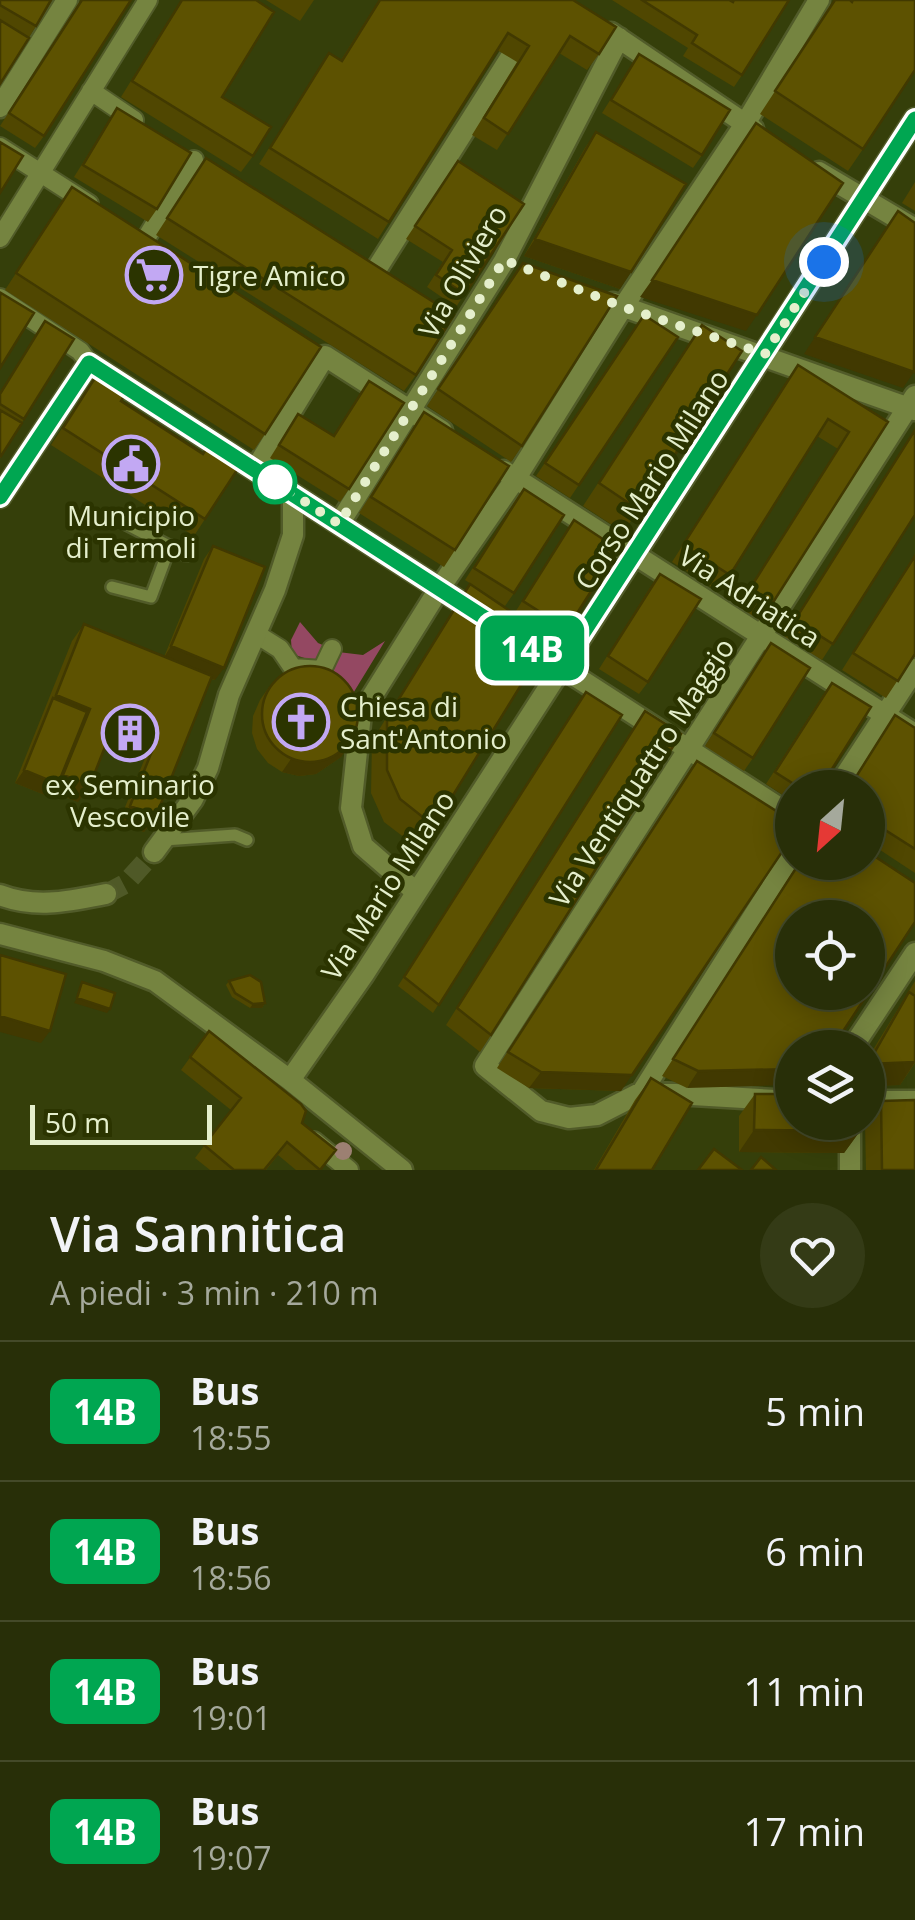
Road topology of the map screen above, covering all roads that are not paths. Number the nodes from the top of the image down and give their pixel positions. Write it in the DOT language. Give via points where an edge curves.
graph roads {
  1 [pos="67,0"];
  2 [pos="146,0"];
  3 [pos="819,0"];
  4 [pos="589,19"];
  5 [pos="619,38"];
  6 [pos="510,58"];
  7 [pos="91,91"];
  8 [pos="0,107"];
  9 [pos="915,119"];
  10 [pos="745,124"];
  11 [pos="150,130"];
  12 [pos="774,143"];
  13 [pos="0,147"];
  14 [pos="194,159"];
  15 [pos="804,162"];
  16 [pos="40,173"];
  17 [pos="864,200"];
  18 [pos="100,211"];
  19 [pos="915,229"];
  20 [pos="0,238"];
  21 [pos="161,250"];
  22 [pos="376,270"];
  23 [pos="589,294"];
  24 [pos="0,298"];
  25 [pos="623,307"];
  26 [pos="765,354"];
  27 [pos="89,363"];
  28 [pos="913,404"];
  29 [pos="410,410"];
  30 [pos="456,440"];
  31 [pos="486,459"];
  32 [pos="254,470"];
  33 [pos="516,478"];
  34 [pos="2,488"];
  35 [pos="293,495"];
  36 [pos="113,517"];
  37 [pos="339,524"];
  38 [pos="170,546"];
  39 [pos="186,555"];
  40 [pos="635,555"];
  41 [pos="112,587"];
  42 [pos="439,588"];
  43 [pos="256,634"];
  44 [pos="761,636"];
  45 [pos="332,650"];
  46 [pos="561,667"];
  47 [pos="915,670"];
  48 [pos="886,716"];
  49 [pos="915,734"];
  50 [pos="688,749"];
  51 [pos="849,770"];
  52 [pos="775,805"];
  53 [pos="248,840"];
  54 [pos="159,846"];
  55 [pos="776,880"];
  56 [pos="416,892"];
  57 [pos="106,894"];
  58 [pos="0,895"];
  59 [pos="0,934"];
  60 [pos="915,953"];
  61 [pos="868,1030"];
  62 [pos="290,1080"];
  63 [pos="642,1092"];
  64 [pos="775,1100"];
  65 [pos="885,1101"];
  66 [pos="915,1101"];
  67 [pos="302,1125"];
  68 [pos="850,1140"];
  69 [pos="338,1165"];
  70 [pos="402,1170"];
  71 [pos="850,1170"];
  1 -- 8 [label="street" via="25,47"];
  2 -- 7 [label="street"];
  3 -- 10 [label="street"];
  4 -- 5 [label="street"];
  5 -- 10 [label="street"];
  5 -- 29 [label="street, Via Oliviero" via="512,264 455,324"];
  6 -- 22 [label="street"];
  7 -- 11 [label="street"];
  7 -- 16 [label="street"];
  9 -- 17 [label="street, Corso Mario Milano"];
  10 -- 12 [label="street"];
  10 -- 25 [label="street"];
  13 -- 16 [label="street"];
  14 -- 21 [label="street" via="137,235"];
  15 -- 17 [label="street"];
  16 -- 18 [label="street"];
  16 -- 20 [label="street"];
  17 -- 19 [label="street"];
  17 -- 26 [label="street, Corso Mario Milano"];
  23 -- 25 [label="street"];
  24 -- 27 [label="street"];
  25 -- 26 [label="street"];
  25 -- 33 [label="street"];
  26 -- 28 [label="street"];
  26 -- 40 [label="street, Corso Mario Milano"];
  27 -- 32 [label="street"];
  27 -- 34 [label="street"];
  28 -- 44 [label="street, Via Ventiquattro Maggio"];
  29 -- 30 [label="street"];
  29 -- 32 [label="street" via="317,350"];
  29 -- 37 [label="street, Via Oliviero"];
  31 -- 33 [label="street, Via Adriatica"];
  32 -- 35 [label="street"];
  33 -- 40 [label="street, Via Adriatica"];
  33 -- 42 [label="street"];
  35 -- 37 [label="street"];
  35 -- 43 [label="street" via="293,535"];
  36 -- 38 [label="lane"];
  37 -- 42 [label="street"];
  38 -- 39 [label="lane"];
  38 -- 41 [label="lane" via="151,597"];
  40 -- 44 [label="street, Via Adriatica"];
  40 -- 46 [label="street, Corso Mario Milano"];
  42 -- 46 [label="street"];
  42 -- 56 [label="street" via="361,714 352,808 363,846"];
  43 -- 45 [label="street" via="293,668 322,670"];
  43 -- 54 [label="street" via="208,768"];
  44 -- 48 [label="street, Via Adriatica"];
  44 -- 50 [label="street, Via Ventiquattro Maggio"];
  46 -- 50 [label="street"];
  46 -- 56 [label="street, Via Mario Milano"];
  47 -- 48 [label="street"];
  48 -- 49 [label="street, Via Adriatica"];
  48 -- 51 [label="street"];
  50 -- 52 [label="street"];
  50 -- 63 [label="street, Via Ventiquattro Maggio" via="485,1066 541,1111 569,1118 597,1115"];
  53 -- 54 [label="lane" via="234,835"];
  55 -- 63 [label="street"];
  56 -- 62 [label="street, Via Mario Milano"];
  57 -- 58 [label="street" via="58,904"];
  59 -- 62 [label="street" via="104,960 155,981"];
  60 -- 61 [label="street" via="891,1004"];
  62 -- 70 [label="street"];
  63 -- 64 [label="street"];
  65 -- 66 [label="street"];
  67 -- 69 [label="street"];
  68 -- 71 [label="street"];
}
